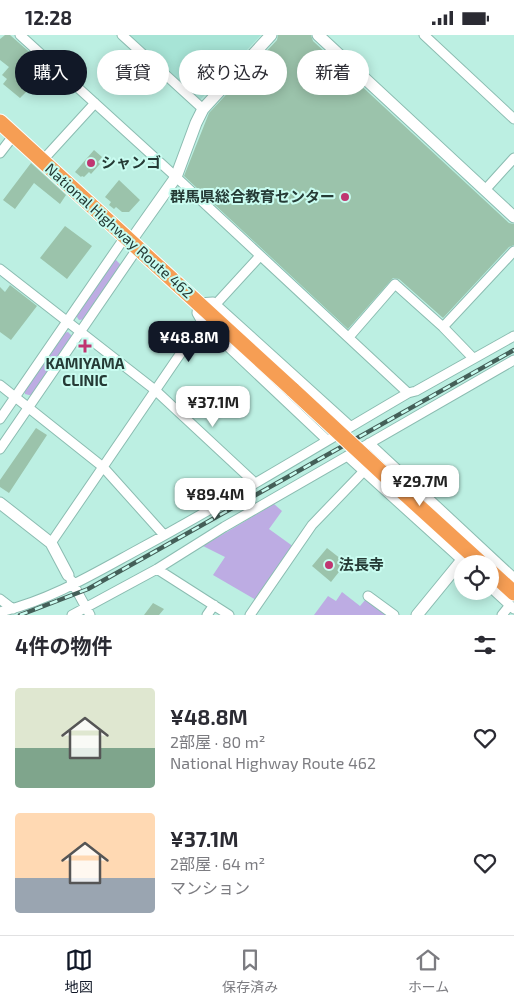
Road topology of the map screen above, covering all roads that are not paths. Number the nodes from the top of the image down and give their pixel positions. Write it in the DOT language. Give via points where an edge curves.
graph roads {
  1 [pos="20,35"];
  2 [pos="122,35"];
  3 [pos="271,35"];
  4 [pos="318,35"];
  5 [pos="424,35"];
  6 [pos="95,103"];
  7 [pos="203,109"];
  8 [pos="514,119"];
  9 [pos="0,122"];
  10 [pos="14,135"];
  11 [pos="0,153"];
  12 [pos="514,158"];
  13 [pos="42,161"];
  14 [pos="176,177"];
  15 [pos="485,190"];
  16 [pos="514,217"];
  17 [pos="131,243"];
  18 [pos="514,251"];
  19 [pos="260,256"];
  20 [pos="0,269"];
  21 [pos="198,303"];
  22 [pos="216,304"];
  23 [pos="68,322"];
  24 [pos="202,322"];
  25 [pos="443,327"];
  26 [pos="80,332"];
  27 [pos="514,336"];
  28 [pos="349,337"];
  29 [pos="473,358"];
  30 [pos="514,360"];
  31 [pos="0,385"];
  32 [pos="156,390"];
  33 [pos="408,393"];
  34 [pos="15,397"];
  35 [pos="28,407"];
  36 [pos="0,419"];
  37 [pos="350,426"];
  38 [pos="327,440"];
  39 [pos="369,443"];
  40 [pos="0,449"];
  41 [pos="347,456"];
  42 [pos="103,467"];
  43 [pos="363,472"];
  44 [pos="255,483"];
  45 [pos="0,503"];
  46 [pos="164,535"];
  47 [pos="51,543"];
  48 [pos="456,555"];
  49 [pos="472,555"];
  50 [pos="157,569"];
  51 [pos="454,573"];
  52 [pos="514,578"];
  53 [pos="71,580"];
  54 [pos="499,583"];
  55 [pos="499,593"];
  56 [pos="368,596"];
  57 [pos="0,599"];
  58 [pos="513,602"];
  59 [pos="214,605"];
  60 [pos="13,609"];
  61 [pos="0,612"];
  62 [pos="88,612"];
  63 [pos="72,615"];
  64 [pos="207,615"];
  65 [pos="229,615"];
  66 [pos="250,615"];
  67 [pos="394,615"];
  68 [pos="417,615"];
  69 [pos="502,615"];
  1 -- 6 [label="street"];
  2 -- 7 [label="street"];
  3 -- 7 [label="street"];
  4 -- 15 [label="street"];
  5 -- 8 [label="street"];
  6 -- 13 [label="street"];
  6 -- 14 [label="street"];
  7 -- 14 [label="street"];
  9 -- 10 [label="highway, National Highway Route 462"];
  10 -- 11 [label="street"];
  10 -- 13 [label="highway, National Highway Route 462"];
  12 -- 15 [label="street"];
  13 -- 17 [label="highway, National Highway Route 462"];
  14 -- 17 [label="street"];
  14 -- 19 [label="street"];
  15 -- 16 [label="street"];
  17 -- 21 [label="highway, National Highway Route 462"];
  17 -- 23 [label="street"];
  17 -- 26 [label="street"];
  18 -- 25 [label="street"];
  19 -- 22 [label="street"];
  19 -- 28 [label="street"];
  20 -- 23 [label="street"];
  21 -- 22 [label="street"];
  21 -- 24 [label="street" via="197,313"];
  21 -- 49 [label="highway, National Highway Route 462, bridge"];
  22 -- 37 [label="street"];
  23 -- 26 [label="street"];
  23 -- 34 [label="street"];
  24 -- 32 [label="street"];
  24 -- 38 [label="street"];
  25 -- 28 [label="street" via="395,284"];
  25 -- 29 [label="street"];
  26 -- 32 [label="street"];
  26 -- 35 [label="street"];
  27 -- 29 [label="street"];
  28 -- 33 [label="street"];
  29 -- 33 [label="street"];
  30 -- 39 [label="street"];
  31 -- 34 [label="street"];
  32 -- 42 [label="street"];
  32 -- 44 [label="street"];
  33 -- 37 [label="street"];
  34 -- 35 [label="street"];
  34 -- 36 [label="street"];
  35 -- 40 [label="street"];
  35 -- 42 [label="street"];
  37 -- 38 [label="street"];
  38 -- 44 [label="street"];
  39 -- 41 [label="street"];
  39 -- 52 [label="street"];
  41 -- 43 [label="street"];
  41 -- 50 [label="street"];
  42 -- 46 [label="street"];
  42 -- 47 [label="street"];
  43 -- 48 [label="street"];
  43 -- 66 [label="street" via="312,525"];
  44 -- 46 [label="street"];
  45 -- 47 [label="street"];
  46 -- 53 [label="street"];
  47 -- 53 [label="street"];
  50 -- 59 [label="street"];
  50 -- 62 [label="street"];
  51 -- 68 [label="street"];
  53 -- 60 [label="street" via="47,597"];
  53 -- 62 [label="street"];
  54 -- 58 [label="highway"];
  55 -- 58 [label="street"];
  56 -- 67 [label="street"];
  57 -- 60 [label="street"];
  58 -- 69 [label="street"];
  59 -- 64 [label="street"];
  59 -- 65 [label="street"];
  60 -- 61 [label="street"];
  62 -- 63 [label="street"];
}
